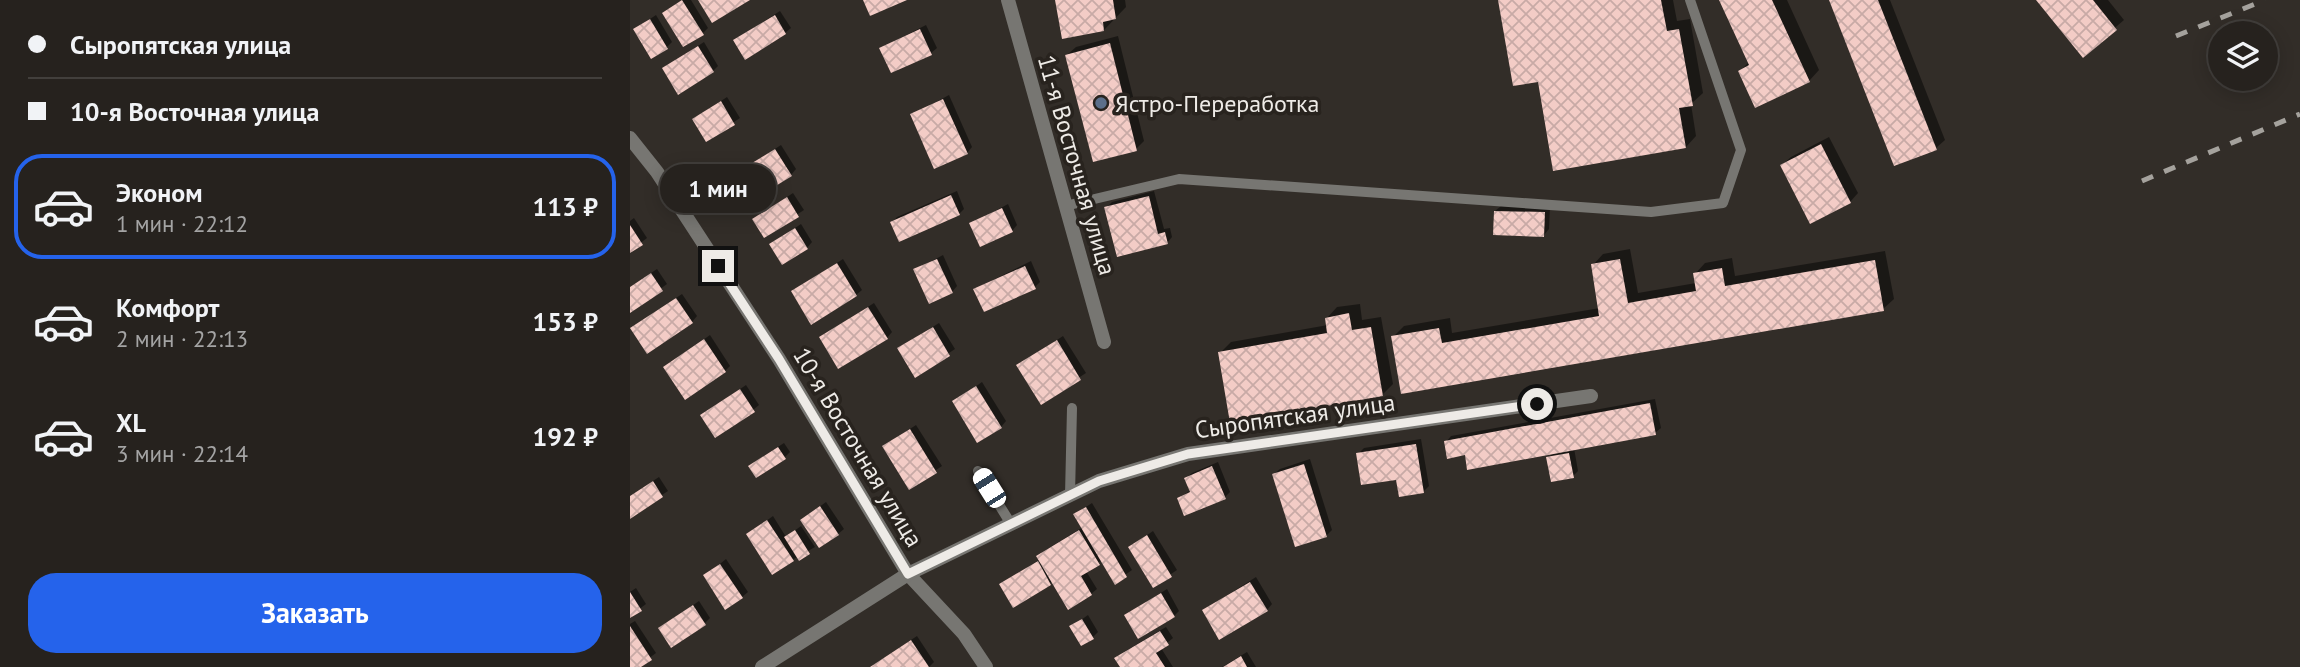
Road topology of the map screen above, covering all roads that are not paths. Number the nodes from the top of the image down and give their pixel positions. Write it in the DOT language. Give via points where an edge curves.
graph roads {
  1 [pos="1008,0"];
  2 [pos="1690,0"];
  3 [pos="630,138"];
  4 [pos="1065,206"];
  5 [pos="1104,342"];
  6 [pos="1591,396"];
  7 [pos="1072,408"];
  8 [pos="978,471"];
  9 [pos="1070,495"];
  10 [pos="1011,524"];
  11 [pos="908,574"];
  12 [pos="762,667"];
  13 [pos="986,667"];
  1 -- 4 [label="street, 11-я Восточная улица"];
  2 -- 4 [label="lane" via="1741,150 1723,203 1651,212 1179,179"];
  3 -- 11 [label="street, 10-я Восточная улица" via="779,359"];
  4 -- 5 [label="street, 11-я Восточная улица"];
  6 -- 9 [label="street, Сыропятская улица" via="1188,454 1099,481"];
  7 -- 9 [label="lane"];
  8 -- 10 [label="lane"];
  9 -- 10 [label="street, Сыропятская улица"];
  10 -- 11 [label="street, Сыропятская улица"];
  11 -- 12 [label="street, Сыропятская улица"];
  11 -- 13 [label="street, 10-я Восточная улица" via="964,634"];
}
